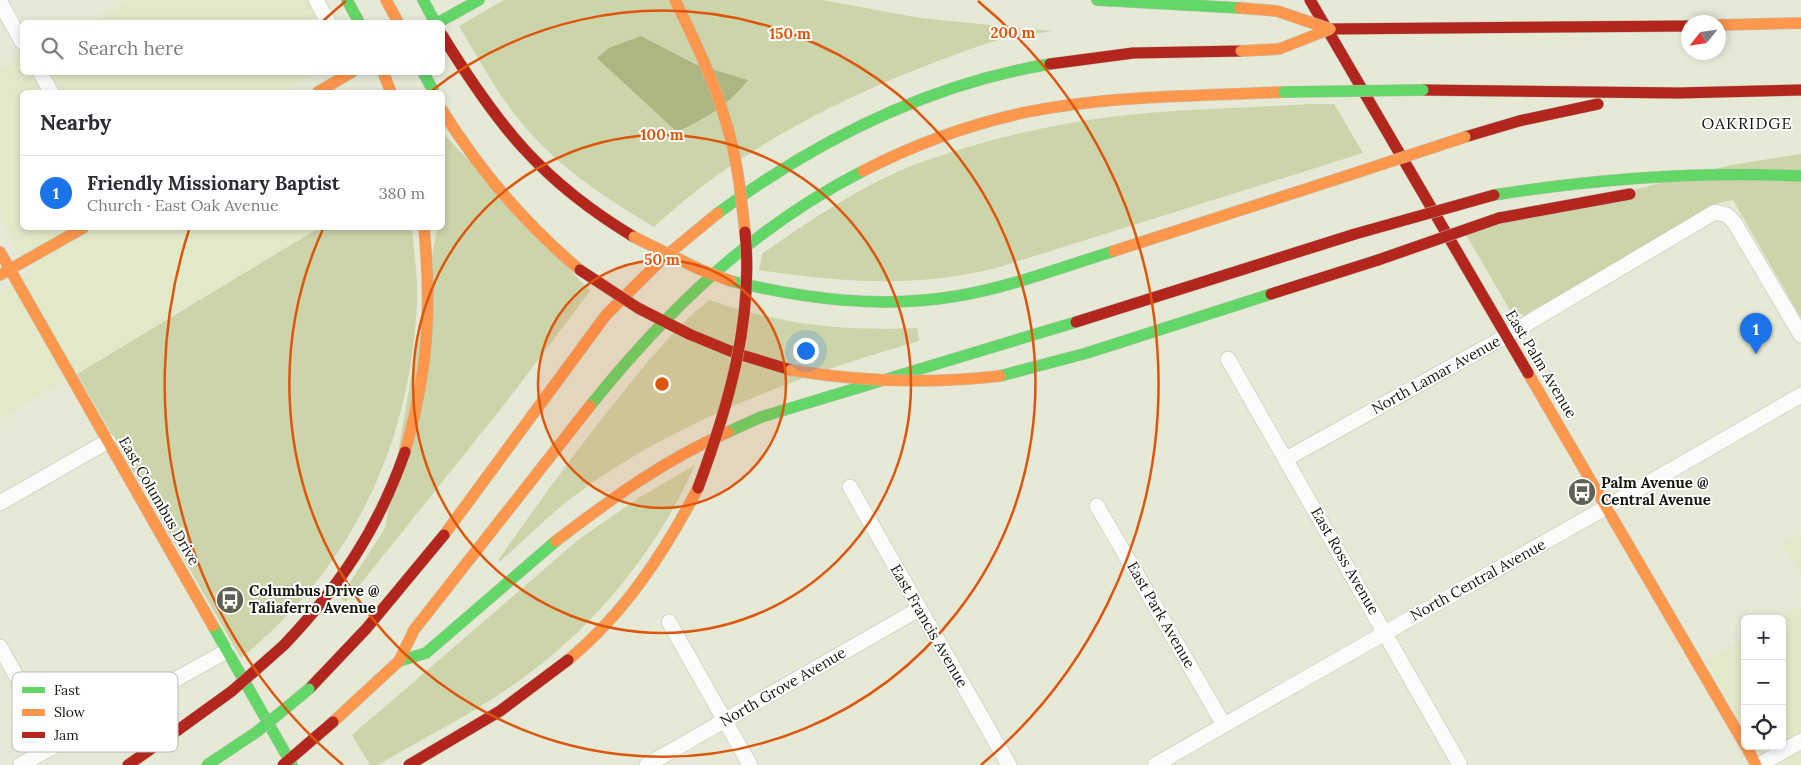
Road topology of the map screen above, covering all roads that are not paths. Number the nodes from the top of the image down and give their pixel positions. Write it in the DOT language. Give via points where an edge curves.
graph roads {
  1 [pos="316,0"];
  2 [pos="347,0"];
  3 [pos="386,0"];
  4 [pos="423,0"];
  5 [pos="479,0"];
  6 [pos="674,0"];
  7 [pos="1097,0"];
  8 [pos="1310,0"];
  9 [pos="0,2"];
  10 [pos="327,20"];
  11 [pos="358,20"];
  12 [pos="397,20"];
  13 [pos="434,20"];
  14 [pos="444,20"];
  15 [pos="1801,22"];
  16 [pos="1726,25"];
  17 [pos="1681,26"];
  18 [pos="1330,30"];
  19 [pos="20,38"];
  20 [pos="445,40"];
  21 [pos="42,75"];
  22 [pos="347,75"];
  23 [pos="383,75"];
  24 [pos="425,75"];
  25 [pos="50,90"];
  26 [pos="321,90"];
  27 [pos="390,90"];
  28 [pos="433,90"];
  29 [pos="1801,90"];
  30 [pos="1679,93"];
  31 [pos="445,113"];
  32 [pos="1801,177"];
  33 [pos="1680,188"];
  34 [pos="1644,192"];
  35 [pos="79,230"];
  36 [pos="424,230"];
  37 [pos="0,252"];
  38 [pos="5,272"];
  39 [pos="1801,335"];
  40 [pos="1506,336"];
  41 [pos="1228,359"];
  42 [pos="1801,395"];
  43 [pos="108,441"];
  44 [pos="1286,459"];
  45 [pos="850,488"];
  46 [pos="0,503"];
  47 [pos="1097,506"];
  48 [pos="1608,508"];
  49 [pos="919,609"];
  50 [pos="669,622"];
  51 [pos="1385,632"];
  52 [pos="0,647"];
  53 [pos="227,651"];
  54 [pos="399,661"];
  55 [pos="14,672"];
  56 [pos="178,678"];
  57 [pos="725,721"];
  58 [pos="1224,725"];
  59 [pos="178,730"];
  60 [pos="1741,738"];
  61 [pos="1801,741"];
  62 [pos="1748,750"];
  63 [pos="43,752"];
  64 [pos="147,752"];
  65 [pos="1160,764"];
  66 [pos="20,765"];
  67 [pos="128,765"];
  68 [pos="207,765"];
  69 [pos="283,765"];
  70 [pos="292,765"];
  71 [pos="409,765"];
  72 [pos="648,765"];
  73 [pos="750,765"];
  74 [pos="1009,765"];
  75 [pos="1460,765"];
  76 [pos="1758,765"];
  1 -- 10 [label="street"];
  2 -- 11 [label="main road"];
  3 -- 12 [label="main road"];
  4 -- 13 [label="main road"];
  5 -- 14 [label="main road"];
  6 -- 71 [label="main road, bridge" via="701,53 726,121 740,183 746,246 746,306 737,373 726,416 686,514 623,608 564,666 518,700"];
  7 -- 18 [label="main road, bridge" via="1277,10"];
  8 -- 40 [label="main road, East Palm Avenue"];
  9 -- 19 [label="street"];
  15 -- 16 [label="main road"];
  17 -- 18 [label="main road"];
  18 -- 68 [label="main road, bridge" via="1279,49 1097,56 995,77 890,112 840,135 799,157 727,204 686,237 608,313 456,518 356,641 309,689 258,731"];
  20 -- 30 [label="main road, bridge" via="510,134 555,182 634,237 731,281 829,300 869,302 939,299 1016,282 1465,137 1574,108"];
  21 -- 25 [label="street"];
  22 -- 26 [label="main road"];
  23 -- 27 [label="main road"];
  24 -- 28 [label="main road"];
  29 -- 30 [label="main road"];
  30 -- 54 [label="main road, bridge" via="1423,90 1118,99 1027,113 937,138 899,154 787,214 688,298 630,356 414,630"];
  31 -- 34 [label="main road, bridge" via="470,155 546,240 580,270 638,308 688,334 791,370 829,377 896,382 962,381 1000,376 1087,353 1499,218"];
  32 -- 33 [label="main road"];
  32 -- 54 [label="main road, bridge" via="1758,173 1586,180 1494,195 1355,234 752,421 660,466 623,490 538,556 426,653"];
  35 -- 38 [label="main road"];
  36 -- 59 [label="main road, bridge" via="429,322 424,367 405,450 371,531 346,572 284,645 239,685"];
  37 -- 38 [label="main road, East Columbus Drive"];
  38 -- 43 [label="main road, East Columbus Drive"];
  39 -- 40 [label="street, North Lamar Avenue" via="1734,222 1727,214 1715,212"];
  40 -- 44 [label="street, North Lamar Avenue"];
  40 -- 48 [label="main road, East Palm Avenue"];
  41 -- 44 [label="street, East Ross Avenue"];
  42 -- 48 [label="street, North Central Avenue"];
  43 -- 46 [label="street"];
  43 -- 53 [label="main road, East Columbus Drive"];
  44 -- 51 [label="street, East Ross Avenue"];
  45 -- 49 [label="street, East Francis Avenue"];
  47 -- 58 [label="street, East Park Avenue"];
  48 -- 51 [label="street, North Central Avenue"];
  48 -- 60 [label="main road, East Palm Avenue"];
  49 -- 57 [label="street, North Grove Avenue"];
  49 -- 74 [label="street, East Francis Avenue"];
  50 -- 57 [label="street"];
  51 -- 58 [label="street, North Central Avenue"];
  51 -- 75 [label="street, East Ross Avenue"];
  52 -- 55 [label="street"];
  53 -- 56 [label="street"];
  53 -- 70 [label="main road, East Columbus Drive"];
  54 -- 69 [label="main road, bridge"];
  57 -- 72 [label="street, North Grove Avenue"];
  57 -- 73 [label="street"];
  58 -- 65 [label="street, North Central Avenue"];
  61 -- 76 [label="street"];
  62 -- 76 [label="main road, East Palm Avenue"];
  63 -- 66 [label="street"];
  64 -- 67 [label="main road, bridge"];
}
